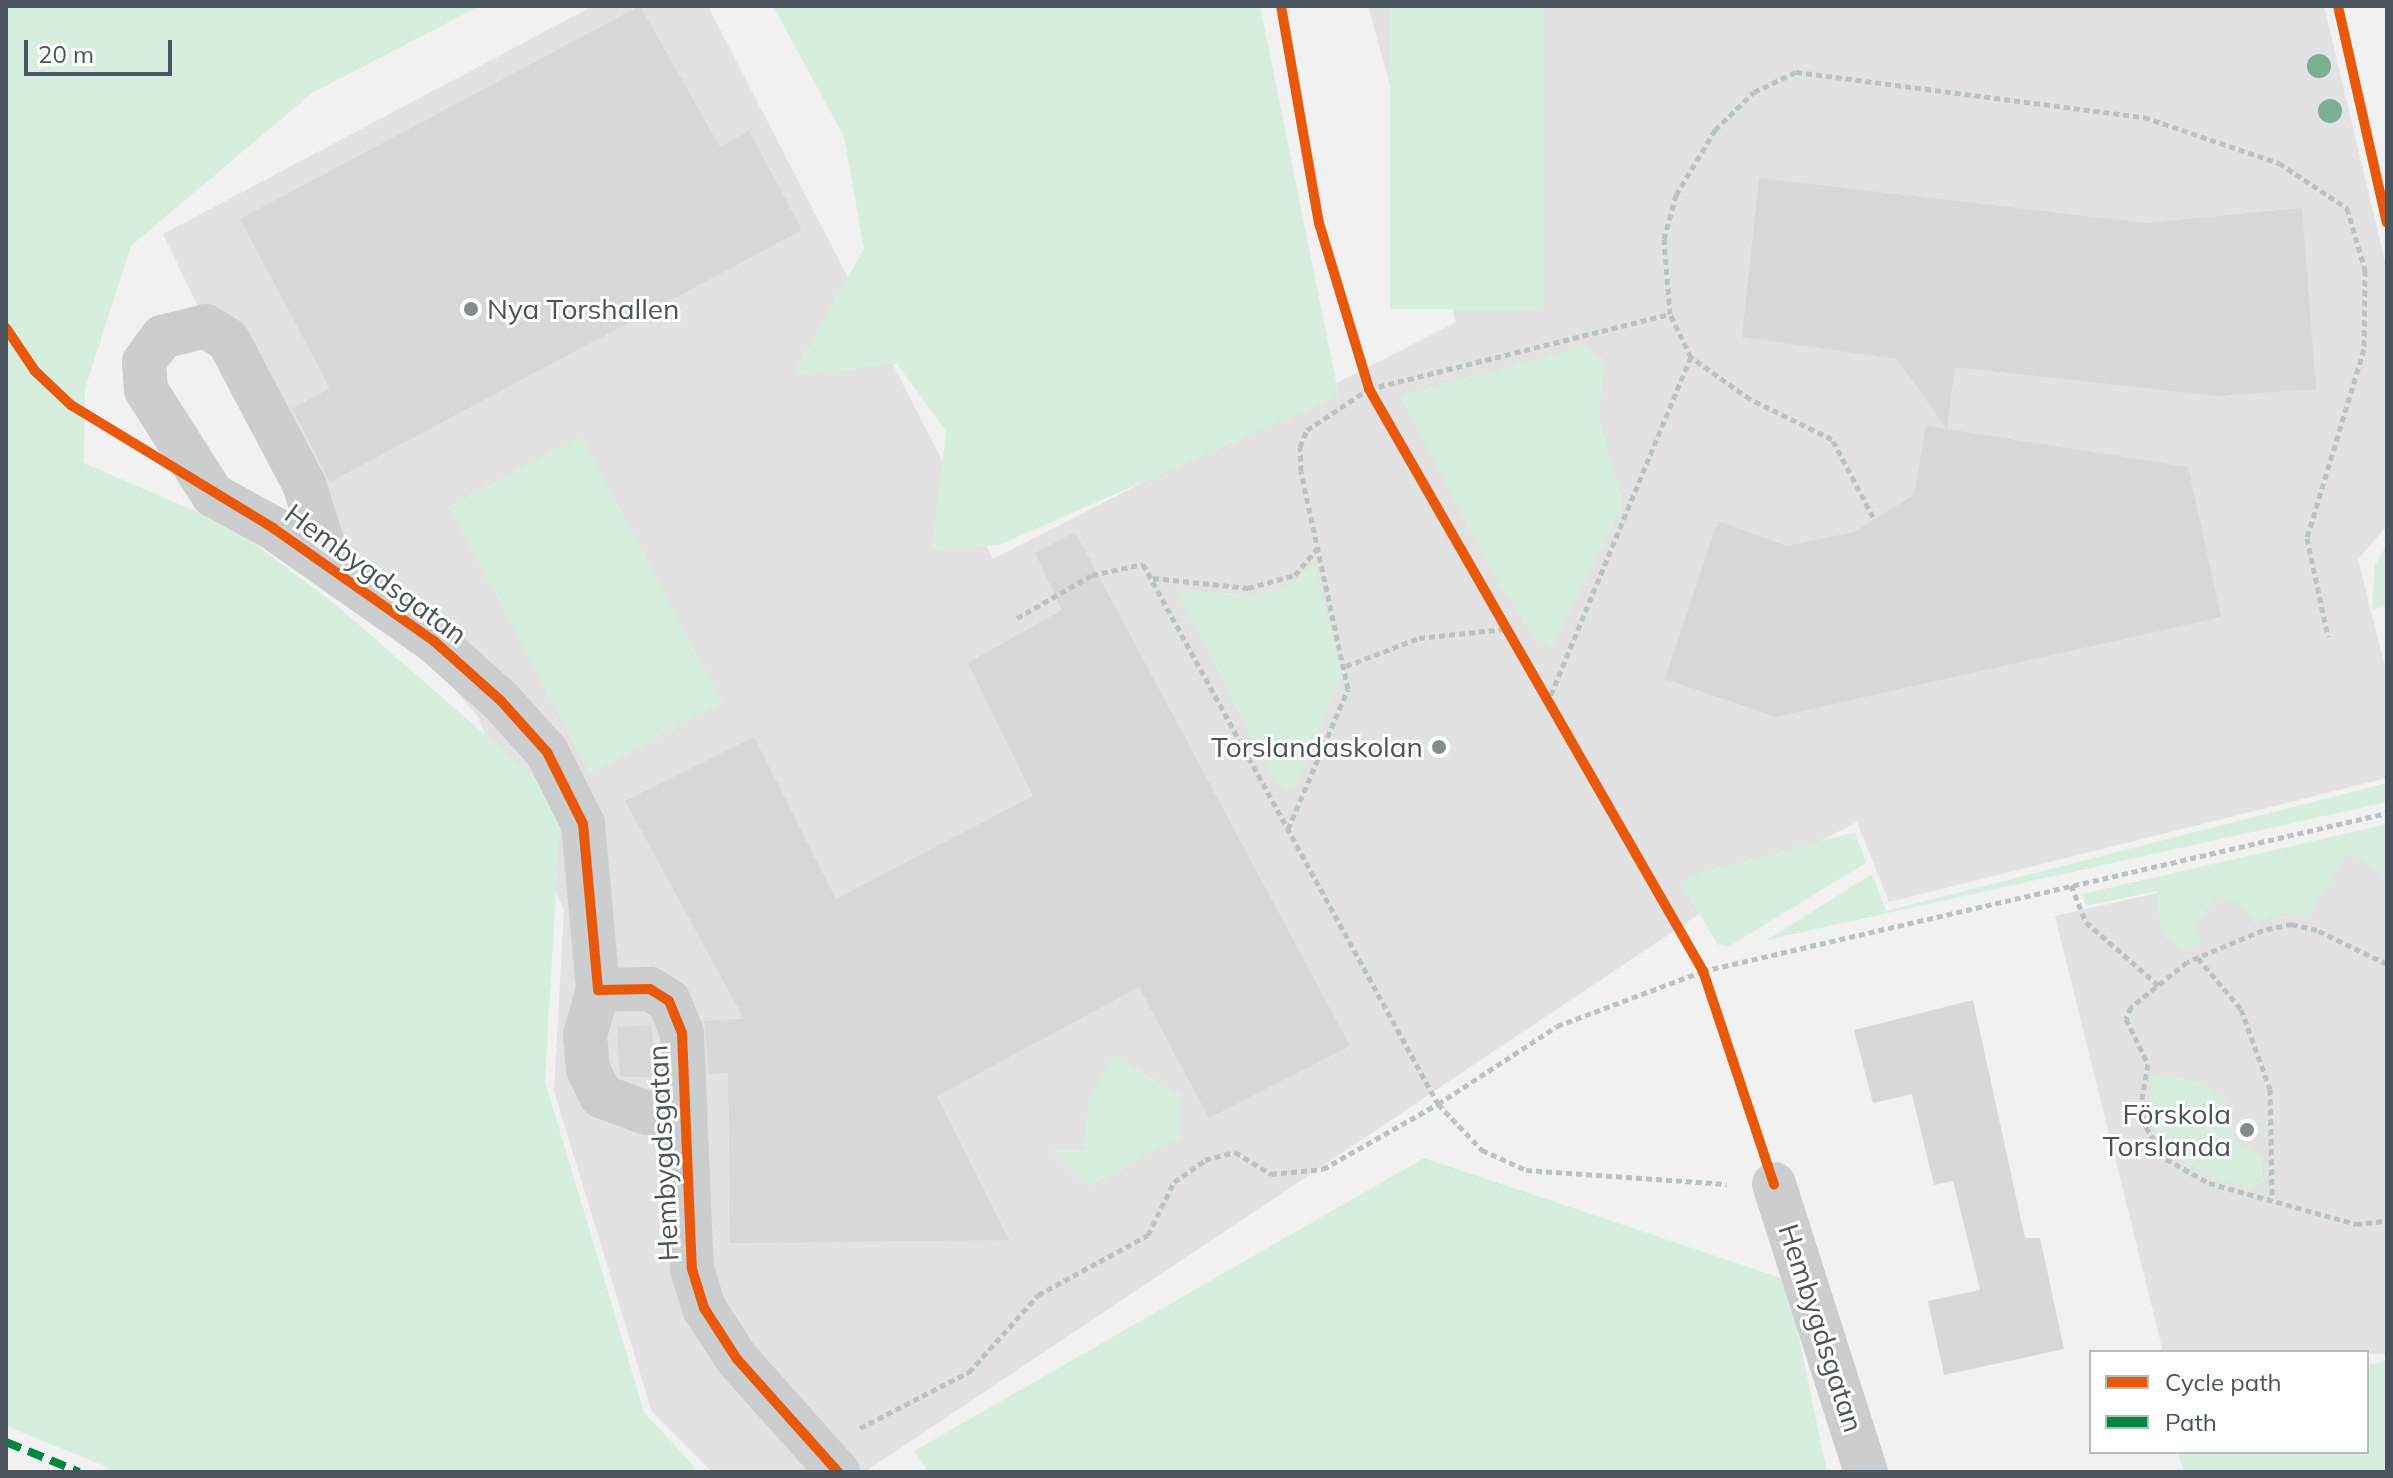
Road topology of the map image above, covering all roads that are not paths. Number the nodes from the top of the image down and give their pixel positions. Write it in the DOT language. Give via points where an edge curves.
graph roads {
  1 [pos="330,566"];
  2 [pos="598,990"];
  3 [pos="685,1117"];
  4 [pos="1774,1184"];
  5 [pos="831,1463"];
  6 [pos="1866,1472"];
  1 -- 1 [label="street, Hembygdsgatan" via="213,495 146,390 144,362 152,346 186,328 219,329 239,357 304,484"];
  1 -- 2 [label="street, Hembygdsgatan" via="434,641 547,752 583,824"];
  2 -- 3 [label="street, Hembygdsgatan" via="650,989 669,1001 682,1034"];
  2 -- 3 [label="street" via="585,1035 588,1069 601,1096 647,1113"];
  3 -- 5 [label="street, Hembygdsgatan" via="692,1269 704,1308 737,1359"];
  4 -- 6 [label="street, Hembygdsgatan"];
}
